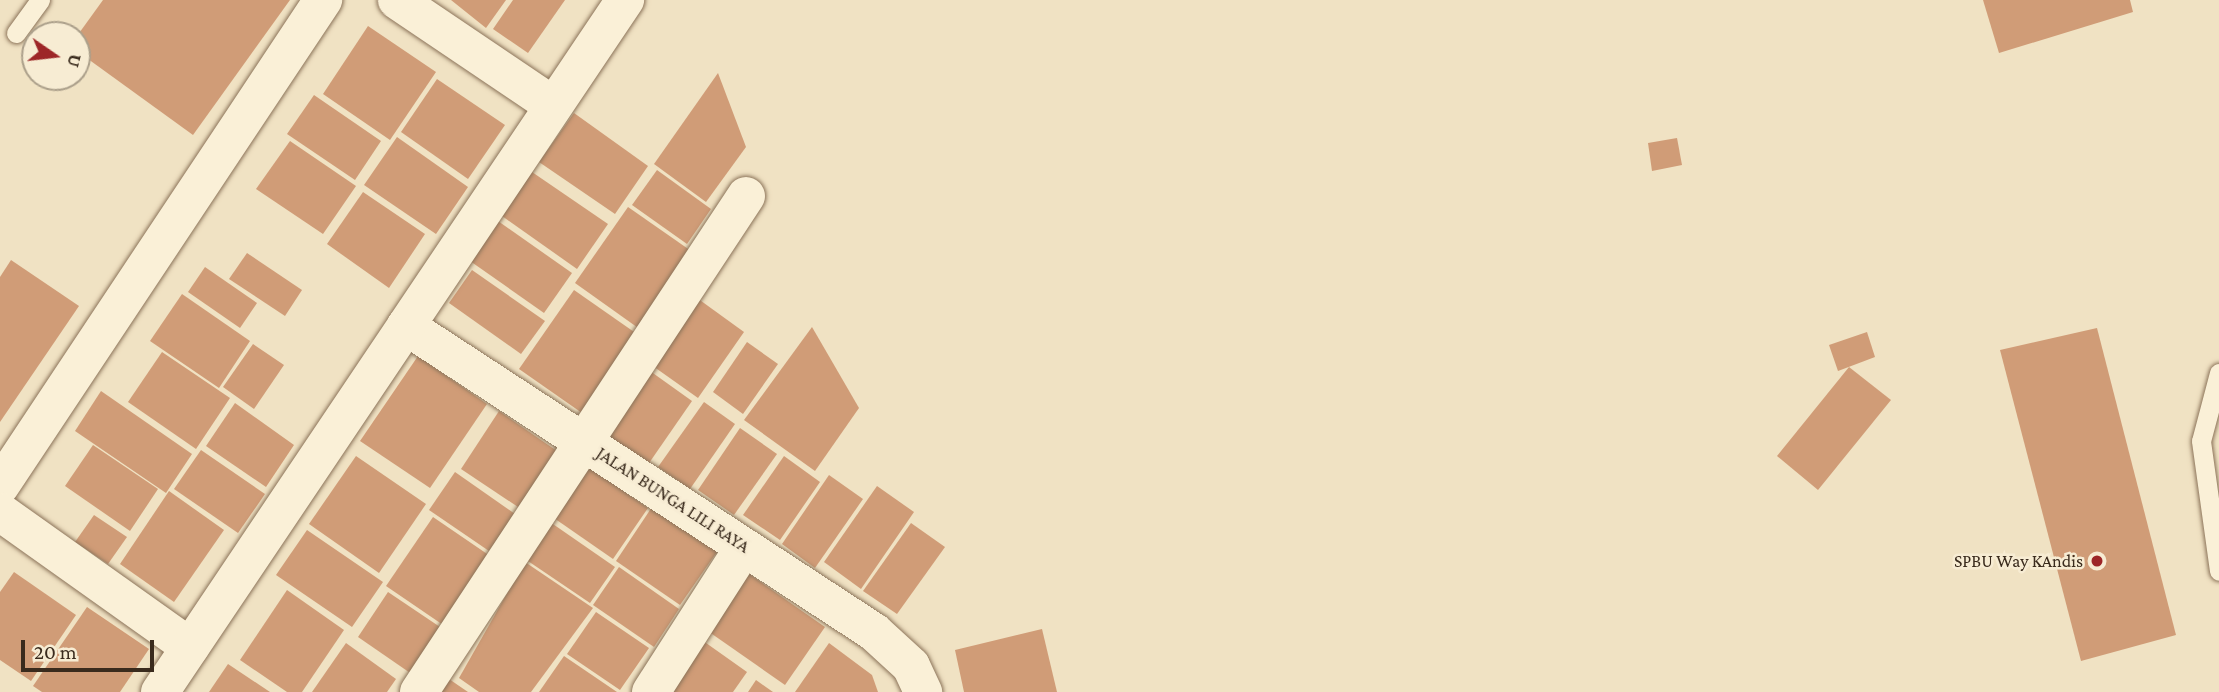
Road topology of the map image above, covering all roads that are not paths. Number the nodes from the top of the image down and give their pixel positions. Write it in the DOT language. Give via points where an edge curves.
graph roads {
  1 [pos="40,0"];
  2 [pos="323,0"];
  3 [pos="397,0"];
  4 [pos="625,0"];
  5 [pos="16,33"];
  6 [pos="551,104"];
  7 [pos="746,196"];
  8 [pos="406,326"];
  9 [pos="2219,373"];
  10 [pos="585,442"];
  11 [pos="0,485"];
  12 [pos="0,512"];
  13 [pos="744,547"];
  14 [pos="2219,571"];
  15 [pos="190,647"];
  16 [pos="160,692"];
  17 [pos="419,692"];
  18 [pos="651,692"];
  19 [pos="923,692"];
  1 -- 5 [label="lane"];
  2 -- 11 [label="street"];
  3 -- 6 [label="street"];
  4 -- 6 [label="street"];
  6 -- 8 [label="street"];
  7 -- 10 [label="street"];
  8 -- 10 [label="street, JALAN BUNGA LILI RAYA"];
  8 -- 15 [label="street"];
  9 -- 14 [label="lane" via="2200,441"];
  10 -- 13 [label="street, JALAN BUNGA LILI RAYA"];
  10 -- 17 [label="street"];
  12 -- 15 [label="street"];
  13 -- 18 [label="street"];
  13 -- 19 [label="street, JALAN BUNGA LILI RAYA" via="898,650"];
  15 -- 16 [label="street"];
}
